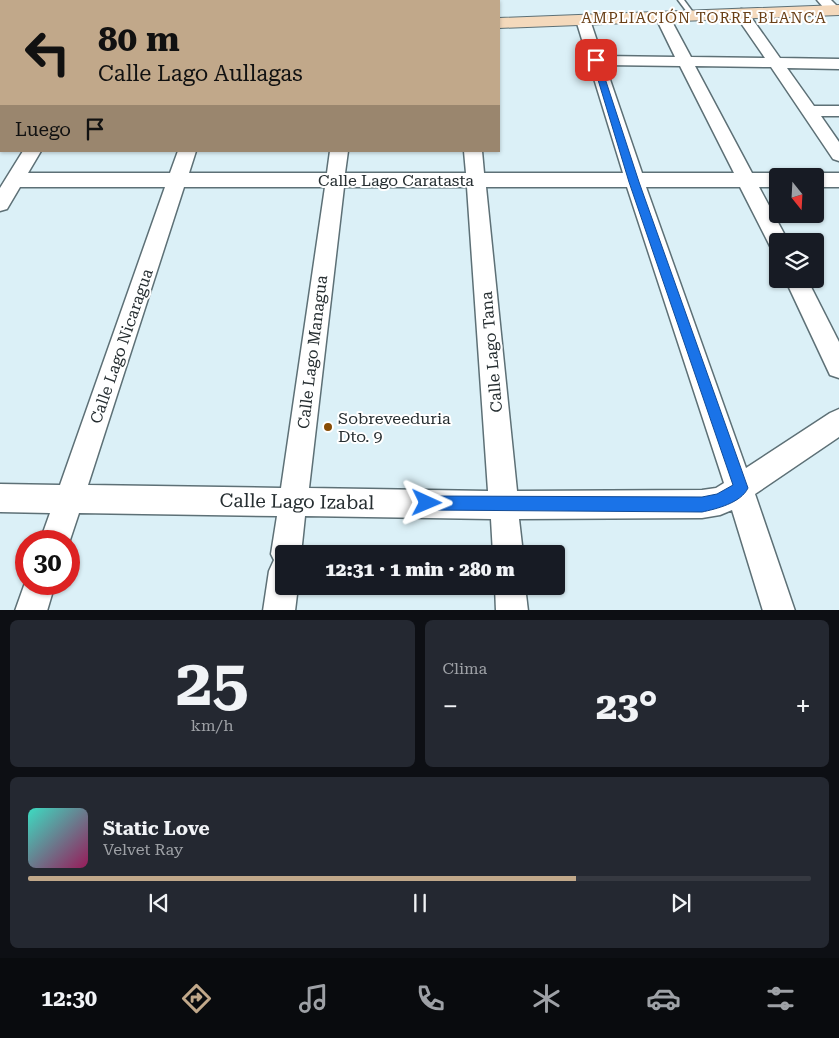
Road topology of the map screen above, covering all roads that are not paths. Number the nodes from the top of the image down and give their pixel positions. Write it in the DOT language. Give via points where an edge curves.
graph roads {
  1 [pos="681,0"];
  2 [pos="832,7"];
  3 [pos="741,13"];
  4 [pos="692,15"];
  5 [pos="662,16"];
  6 [pos="583,20"];
  7 [pos="500,23"];
  8 [pos="596,60"];
  9 [pos="686,61"];
  10 [pos="774,62"];
  11 [pos="839,64"];
  12 [pos="807,110"];
  13 [pos="839,111"];
  14 [pos="31,152"];
  15 [pos="187,152"];
  16 [pos="339,152"];
  17 [pos="473,152"];
  18 [pos="839,155"];
  19 [pos="178,179"];
  20 [pos="334,179"];
  21 [pos="15,180"];
  22 [pos="476,180"];
  23 [pos="747,180"];
  24 [pos="769,180"];
  25 [pos="824,180"];
  26 [pos="839,180"];
  27 [pos="634,182"];
  28 [pos="0,204"];
  29 [pos="774,233"];
  30 [pos="800,288"];
  31 [pos="839,366"];
  32 [pos="839,422"];
  33 [pos="741,488"];
  34 [pos="0,498"];
  35 [pos="70,499"];
  36 [pos="292,500"];
  37 [pos="504,505"];
  38 [pos="59,530"];
  39 [pos="287,545"];
  40 [pos="507,545"];
  41 [pos="36,595"];
  42 [pos="281,595"];
  43 [pos="511,595"];
  44 [pos="31,610"];
  45 [pos="279,610"];
  46 [pos="512,610"];
  47 [pos="779,610"];
  1 -- 4 [label="lane"];
  2 -- 3 [label="street"];
  3 -- 4 [label="street"];
  3 -- 10 [label="street"];
  4 -- 5 [label="street"];
  5 -- 6 [label="street"];
  5 -- 9 [label="street"];
  6 -- 7 [label="street"];
  6 -- 8 [label="street"];
  8 -- 9 [label="street"];
  8 -- 27 [label="street"];
  9 -- 10 [label="street"];
  9 -- 23 [label="street"];
  10 -- 11 [label="street"];
  10 -- 12 [label="street"];
  12 -- 13 [label="street"];
  12 -- 18 [label="street"];
  14 -- 21 [label="street"];
  15 -- 19 [label="street, Calle Lago Nicaragua"];
  16 -- 20 [label="street, Calle Lago Managua"];
  17 -- 22 [label="street, Calle Lago Tana"];
  19 -- 20 [label="street, Calle Lago Caratasta"];
  19 -- 21 [label="street, Calle Lago Caratasta"];
  19 -- 35 [label="street, Calle Lago Nicaragua"];
  20 -- 22 [label="street, Calle Lago Caratasta"];
  20 -- 36 [label="street, Calle Lago Managua"];
  21 -- 28 [label="street"];
  22 -- 27 [label="street, Calle Lago Caratasta"];
  22 -- 37 [label="street, Calle Lago Tana"];
  23 -- 24 [label="street, Calle Lago Caratasta"];
  23 -- 27 [label="street, Calle Lago Caratasta"];
  23 -- 29 [label="street"];
  25 -- 26 [label="street"];
  27 -- 33 [label="street"];
  30 -- 31 [label="street"];
  32 -- 33 [label="street, Calle Lago Izabal"];
  33 -- 37 [label="street, Calle Lago Izabal" via="720,501 702,504"];
  33 -- 47 [label="street"];
  34 -- 35 [label="street, Calle Lago Izabal"];
  35 -- 36 [label="street, Calle Lago Izabal"];
  35 -- 38 [label="street, Calle Lago Nicaragua"];
  36 -- 37 [label="street, Calle Lago Izabal"];
  36 -- 39 [label="street, Calle Lago Managua"];
  37 -- 40 [label="street, Calle Lago Tana"];
  41 -- 44 [label="street"];
  42 -- 45 [label="street"];
  43 -- 46 [label="street"];
}
